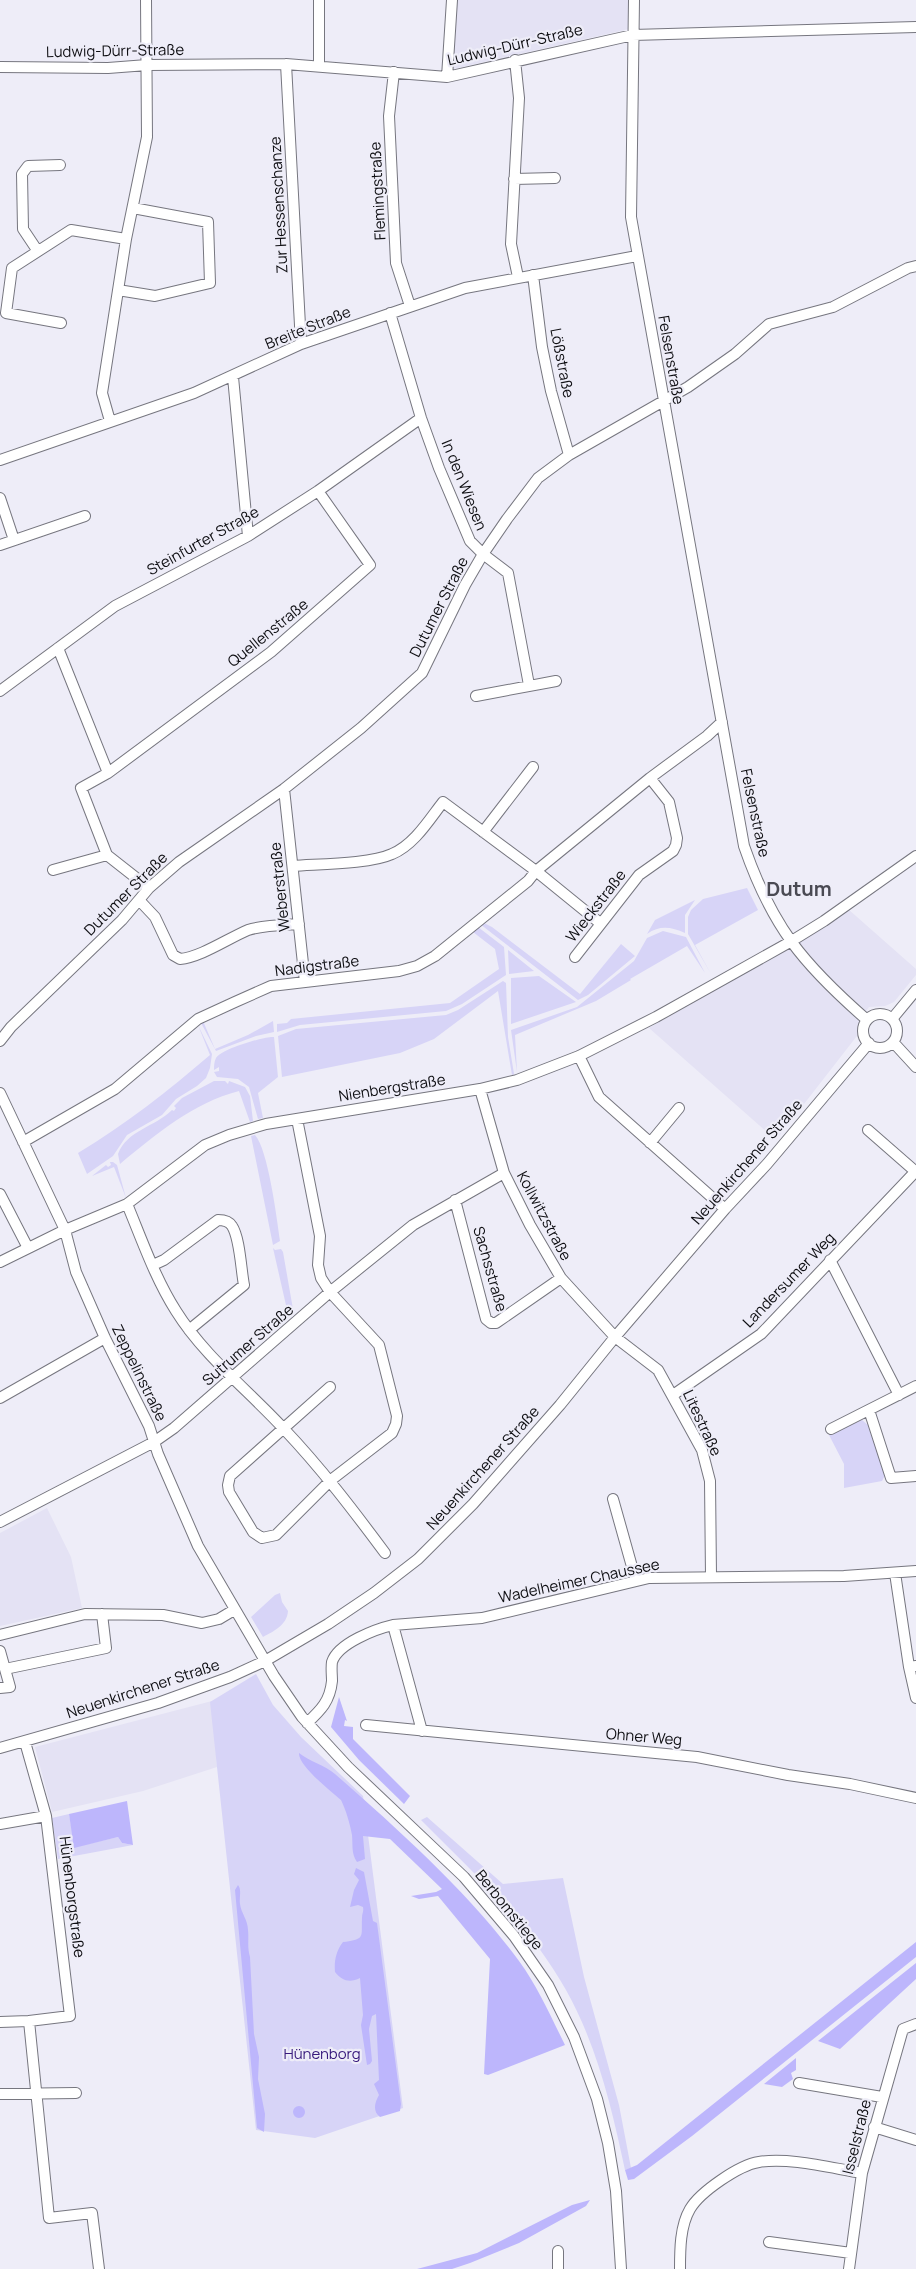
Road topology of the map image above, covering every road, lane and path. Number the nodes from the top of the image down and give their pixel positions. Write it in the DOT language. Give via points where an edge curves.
graph roads {
  1 [pos="146,0"];
  2 [pos="319,0"];
  3 [pos="452,0"];
  4 [pos="634,0"];
  5 [pos="916,27"];
  6 [pos="633,34"];
  7 [pos="516,60"];
  8 [pos="286,64"];
  9 [pos="146,65"];
  10 [pos="319,66"];
  11 [pos="0,67"];
  12 [pos="394,72"];
  13 [pos="447,77"];
  14 [pos="60,165"];
  15 [pos="555,178"];
  16 [pos="514,179"];
  17 [pos="133,208"];
  18 [pos="126,239"];
  19 [pos="37,250"];
  20 [pos="637,256"];
  21 [pos="916,266"];
  22 [pos="533,275"];
  23 [pos="518,278"];
  24 [pos="118,290"];
  25 [pos="410,306"];
  26 [pos="390,313"];
  27 [pos="61,323"];
  28 [pos="301,344"];
  29 [pos="233,377"];
  30 [pos="663,400"];
  31 [pos="421,418"];
  32 [pos="110,421"];
  33 [pos="569,455"];
  34 [pos="0,460"];
  35 [pos="318,491"];
  36 [pos="0,498"];
  37 [pos="85,516"];
  38 [pos="248,536"];
  39 [pos="14,540"];
  40 [pos="0,545"];
  41 [pos="483,554"];
  42 [pos="58,648"];
  43 [pos="556,681"];
  44 [pos="529,685"];
  45 [pos="0,691"];
  46 [pos="476,696"];
  47 [pos="722,722"];
  48 [pos="533,767"];
  49 [pos="108,773"];
  50 [pos="650,778"];
  51 [pos="284,789"];
  52 [pos="483,832"];
  53 [pos="107,855"];
  54 [pos="916,856"];
  55 [pos="293,866"];
  56 [pos="53,870"];
  57 [pos="536,871"];
  58 [pos="149,888"];
  59 [pos="139,900"];
  60 [pos="299,924"];
  61 [pos="600,924"];
  62 [pos="790,942"];
  63 [pos="574,957"];
  64 [pos="305,982"];
  65 [pos="916,990"];
  66 [pos="892,1019"];
  67 [pos="867,1020"];
  68 [pos="0,1041"];
  69 [pos="893,1042"];
  70 [pos="869,1043"];
  71 [pos="579,1056"];
  72 [pos="916,1067"];
  73 [pos="480,1090"];
  74 [pos="0,1093"];
  75 [pos="679,1108"];
  76 [pos="297,1119"];
  77 [pos="868,1130"];
  78 [pos="23,1142"];
  79 [pos="650,1143"];
  80 [pos="916,1172"];
  81 [pos="504,1173"];
  82 [pos="0,1194"];
  83 [pos="455,1200"];
  84 [pos="127,1204"];
  85 [pos="725,1209"];
  86 [pos="65,1230"];
  87 [pos="28,1248"];
  88 [pos="830,1260"];
  89 [pos="0,1262"];
  90 [pos="153,1265"];
  91 [pos="560,1278"];
  92 [pos="330,1292"];
  93 [pos="189,1330"];
  94 [pos="615,1337"];
  95 [pos="105,1338"];
  96 [pos="232,1378"];
  97 [pos="916,1386"];
  98 [pos="330,1387"];
  99 [pos="673,1395"];
  100 [pos="899,1395"];
  101 [pos="0,1398"];
  102 [pos="869,1410"];
  103 [pos="283,1427"];
  104 [pos="831,1429"];
  105 [pos="154,1442"];
  106 [pos="916,1476"];
  107 [pos="330,1480"];
  108 [pos="613,1499"];
  109 [pos="0,1522"];
  110 [pos="385,1553"];
  111 [pos="916,1571"];
  112 [pos="895,1573"];
  113 [pos="711,1576"];
  114 [pos="636,1581"];
  115 [pos="234,1610"];
  116 [pos="102,1614"];
  117 [pos="393,1625"];
  118 [pos="0,1635"];
  119 [pos="0,1651"];
  120 [pos="265,1661"];
  121 [pos="913,1666"];
  122 [pos="5,1669"];
  123 [pos="0,1688"];
  124 [pos="916,1698"];
  125 [pos="307,1723"];
  126 [pos="366,1726"];
  127 [pos="422,1731"];
  128 [pos="25,1742"];
  129 [pos="0,1748"];
  130 [pos="916,1798"];
  131 [pos="46,1816"];
  132 [pos="0,1824"];
  133 [pos="29,2021"];
  134 [pos="0,2022"];
  135 [pos="916,2024"];
  136 [pos="799,2083"];
  137 [pos="76,2093"];
  138 [pos="0,2094"];
  139 [pos="36,2094"];
  140 [pos="882,2097"];
  141 [pos="874,2127"];
  142 [pos="916,2140"];
  143 [pos="862,2173"];
  144 [pos="769,2242"];
  145 [pos="558,2251"];
  146 [pos="851,2253"];
  147 [pos="99,2269"];
  148 [pos="558,2269"];
  149 [pos="621,2269"];
  150 [pos="680,2269"];
  151 [pos="849,2269"];
  1 -- 9 [label="street"];
  2 -- 10 [label="street"];
  3 -- 13 [label="street"];
  4 -- 6 [label="street, Felsenstraße"];
  5 -- 6 [label="street, Ludwig-Dürr-Straße"];
  6 -- 7 [label="street, Ludwig-Dürr-Straße"];
  6 -- 20 [label="street, Felsenstraße" via="631,217"];
  7 -- 13 [label="street, Ludwig-Dürr-Straße"];
  7 -- 16 [label="street" via="519,98"];
  8 -- 9 [label="street, Ludwig-Dürr-Straße"];
  8 -- 10 [label="street, Ludwig-Dürr-Straße"];
  8 -- 28 [label="street, Zur Hessenschanze"];
  9 -- 11 [label="street, Ludwig-Dürr-Straße"];
  9 -- 17 [label="street" via="147,137"];
  10 -- 12 [label="street, Ludwig-Dürr-Straße"];
  12 -- 13 [label="street, Ludwig-Dürr-Straße"];
  12 -- 25 [label="street, Flemingstraße" via="389,116 396,263"];
  14 -- 19 [label="street" via="28,166 22,174 22,229"];
  15 -- 16 [label="street"];
  16 -- 23 [label="street" via="511,244"];
  17 -- 18 [label="street"];
  17 -- 24 [label="street" via="208,222 210,283 155,296"];
  18 -- 19 [label="street" via="71,230"];
  18 -- 24 [label="street"];
  19 -- 27 [label="street" via="12,268 6,313"];
  20 -- 22 [label="street, Breite Straße"];
  20 -- 30 [label="street, Felsenstraße"];
  21 -- 30 [label="street, Dutumer Straße" via="833,307 769,324 735,354 688,387"];
  22 -- 23 [label="street, Breite Straße"];
  22 -- 33 [label="street, Lößstraße" via="542,347"];
  23 -- 25 [label="street, Breite Straße" via="465,288"];
  24 -- 32 [label="street" via="102,393"];
  25 -- 26 [label="street, Breite Straße"];
  26 -- 28 [label="street, Breite Straße"];
  26 -- 31 [label="street, In den Wiesen"];
  28 -- 29 [label="street, Breite Straße"];
  29 -- 32 [label="street, Breite Straße"];
  29 -- 38 [label="street"];
  30 -- 33 [label="street, Dutumer Straße"];
  30 -- 47 [label="street, Felsenstraße"];
  31 -- 35 [label="street, Steinfurter Straße"];
  31 -- 41 [label="street, In den Wiesen" via="470,541"];
  32 -- 34 [label="street, Breite Straße"];
  33 -- 41 [label="street, Dutumer Straße" via="538,478"];
  35 -- 38 [label="street, Steinfurter Straße"];
  35 -- 49 [label="street, Quellenstraße" via="370,565 271,652"];
  36 -- 39 [label="street"];
  37 -- 39 [label="street"];
  38 -- 42 [label="street, Steinfurter Straße" via="115,606"];
  39 -- 40 [label="street"];
  41 -- 44 [label="street, In den Wiesen" via="508,573"];
  41 -- 51 [label="street, Dutumer Straße" via="422,673 361,728"];
  42 -- 45 [label="street, Steinfurter Straße"];
  42 -- 49 [label="street"];
  43 -- 44 [label="street"];
  44 -- 46 [label="street"];
  47 -- 50 [label="street, Nadigstraße"];
  47 -- 62 [label="street, Felsenstraße" via="744,846 756,881"];
  48 -- 52 [label="street"];
  49 -- 53 [label="street" via="81,788"];
  50 -- 57 [label="street, Nadigstraße"];
  50 -- 61 [label="street, Wieckstraße" via="669,802 676,846 639,875"];
  51 -- 55 [label="street, Weberstraße"];
  51 -- 58 [label="street, Dutumer Straße" via="178,862"];
  52 -- 55 [label="street" via="443,802 414,839 394,854 375,859"];
  52 -- 57 [label="street"];
  53 -- 56 [label="street"];
  53 -- 58 [label="street"];
  54 -- 62 [label="street, Nienbergstraße"];
  55 -- 60 [label="street, Weberstraße"];
  57 -- 61 [label="street"];
  57 -- 64 [label="street, Nadigstraße" via="435,956 417,966"];
  58 -- 59 [label="street, Dutumer Straße"];
  59 -- 60 [label="street" via="155,917 173,955 180,960 258,927"];
  59 -- 68 [label="street, Dutumer Straße"];
  60 -- 64 [label="street, Weberstraße"];
  61 -- 63 [label="street, Wieckstraße"];
  62 -- 67 [label="street, Felsenstraße" via="825,983"];
  62 -- 71 [label="street, Nienbergstraße"];
  64 -- 78 [label="street, Nadigstraße" via="271,986 198,1018 115,1089"];
  65 -- 66 [label="street"];
  66 -- 67 [label="street" via="880,1014"];
  66 -- 69 [label="street" via="897,1031"];
  67 -- 70 [label="street" via="864,1032"];
  69 -- 70 [label="street" via="881,1048"];
  69 -- 72 [label="street"];
  70 -- 85 [label="street, Neuenkirchener Straße"];
  71 -- 73 [label="street, Nienbergstraße" via="517,1080"];
  71 -- 79 [label="street" via="599,1097"];
  73 -- 76 [label="street, Nienbergstraße"];
  73 -- 81 [label="street, Kollwitzstraße"];
  74 -- 78 [label="street, Zeppelinstraße"];
  75 -- 79 [label="street"];
  76 -- 84 [label="street, Nienbergstraße" via="266,1124 205,1145"];
  76 -- 92 [label="street" via="320,1236 318,1265 321,1278"];
  77 -- 80 [label="street, Landersumer Weg"];
  78 -- 86 [label="street, Zeppelinstraße"];
  79 -- 85 [label="street"];
  80 -- 88 [label="street, Landersumer Weg"];
  81 -- 83 [label="street, Sutrumer Straße"];
  81 -- 91 [label="street, Kollwitzstraße"];
  82 -- 87 [label="street"];
  83 -- 91 [label="street, Sachsstraße" via="486,1319 491,1323 496,1323"];
  83 -- 92 [label="street, Sutrumer Straße" via="413,1225"];
  84 -- 86 [label="street, Nienbergstraße"];
  84 -- 90 [label="street"];
  85 -- 94 [label="street, Neuenkirchener Straße"];
  86 -- 87 [label="street, Nienbergstraße"];
  86 -- 95 [label="street, Zeppelinstraße" via="76,1272"];
  87 -- 89 [label="street, Nienbergstraße"];
  88 -- 99 [label="street, Landersumer Weg" via="761,1334"];
  88 -- 100 [label="street"];
  90 -- 93 [label="street"];
  90 -- 93 [label="street" via="218,1220 231,1224 244,1285"];
  91 -- 94 [label="street, Kollwitzstraße"];
  92 -- 96 [label="street, Sutrumer Straße"];
  92 -- 107 [label="street" via="379,1345 396,1424 392,1433"];
  93 -- 96 [label="street"];
  94 -- 99 [label="street, Litestraße" via="658,1370"];
  94 -- 120 [label="street, Neuenkirchener Straße" via="573,1390 430,1548 346,1612"];
  95 -- 101 [label="street"];
  95 -- 105 [label="street, Zeppelinstraße"];
  96 -- 103 [label="street"];
  96 -- 105 [label="street, Sutrumer Straße"];
  97 -- 100 [label="street"];
  98 -- 103 [label="street"];
  99 -- 113 [label="street, Litestraße" via="702,1450 710,1481"];
  100 -- 102 [label="street"];
  102 -- 104 [label="street"];
  102 -- 106 [label="street" via="891,1478"];
  103 -- 107 [label="street"];
  103 -- 107 [label="street" via="230,1476 230,1492 253,1532 262,1538 276,1535"];
  105 -- 109 [label="street, Sutrumer Straße"];
  105 -- 115 [label="street, Zeppelinstraße" via="198,1546"];
  107 -- 110 [label="street"];
  108 -- 114 [label="street"];
  111 -- 112 [label="street, Wadelheimer Chaussee"];
  112 -- 113 [label="street, Wadelheimer Chaussee"];
  112 -- 121 [label="street"];
  113 -- 114 [label="street, Wadelheimer Chaussee"];
  114 -- 117 [label="street, Wadelheimer Chaussee" via="482,1618"];
  115 -- 116 [label="street" via="219,1619 202,1623 163,1615"];
  115 -- 120 [label="street, Zeppelinstraße"];
  116 -- 118 [label="street" via="85,1614"];
  116 -- 122 [label="street" via="106,1648"];
  117 -- 125 [label="street, Wadelheimer Chaussee" via="372,1631 339,1651 332,1662 330,1693 323,1709"];
  117 -- 127 [label="street"];
  119 -- 122 [label="street"];
  120 -- 125 [label="street, Berbomstiege" via="288,1700"];
  120 -- 128 [label="street, Neuenkirchener Straße" via="202,1689"];
  121 -- 124 [label="street"];
  122 -- 123 [label="street" via="10,1687"];
  125 -- 149 [label="street, Berbomstiege" via="348,1767 464,1878 514,1936 548,1985 574,2037 597,2099 616,2191"];
  126 -- 127 [label="street, Ohner Weg"];
  127 -- 130 [label="street, Ohner Weg" via="697,1757"];
  128 -- 129 [label="street, Neuenkirchener Straße"];
  128 -- 131 [label="street, Hünenborgstraße"];
  131 -- 132 [label="street"];
  131 -- 133 [label="street, Hünenborgstraße" via="70,2016"];
  133 -- 134 [label="street, Hünenborgstraße"];
  133 -- 139 [label="street"];
  135 -- 140 [label="street, Isselstraße" via="903,2028"];
  136 -- 140 [label="street"];
  137 -- 139 [label="street"];
  138 -- 139 [label="street"];
  139 -- 147 [label="street" via="49,2218 92,2213"];
  140 -- 141 [label="street, Isselstraße"];
  141 -- 142 [label="street"];
  141 -- 143 [label="street, Isselstraße"];
  143 -- 146 [label="street, Isselstraße"];
  143 -- 150 [label="street" via="786,2162 758,2162 732,2173 690,2208 683,2227"];
  144 -- 146 [label="street"];
  145 -- 148 [label="street"];
  146 -- 151 [label="street, Isselstraße"];
}
